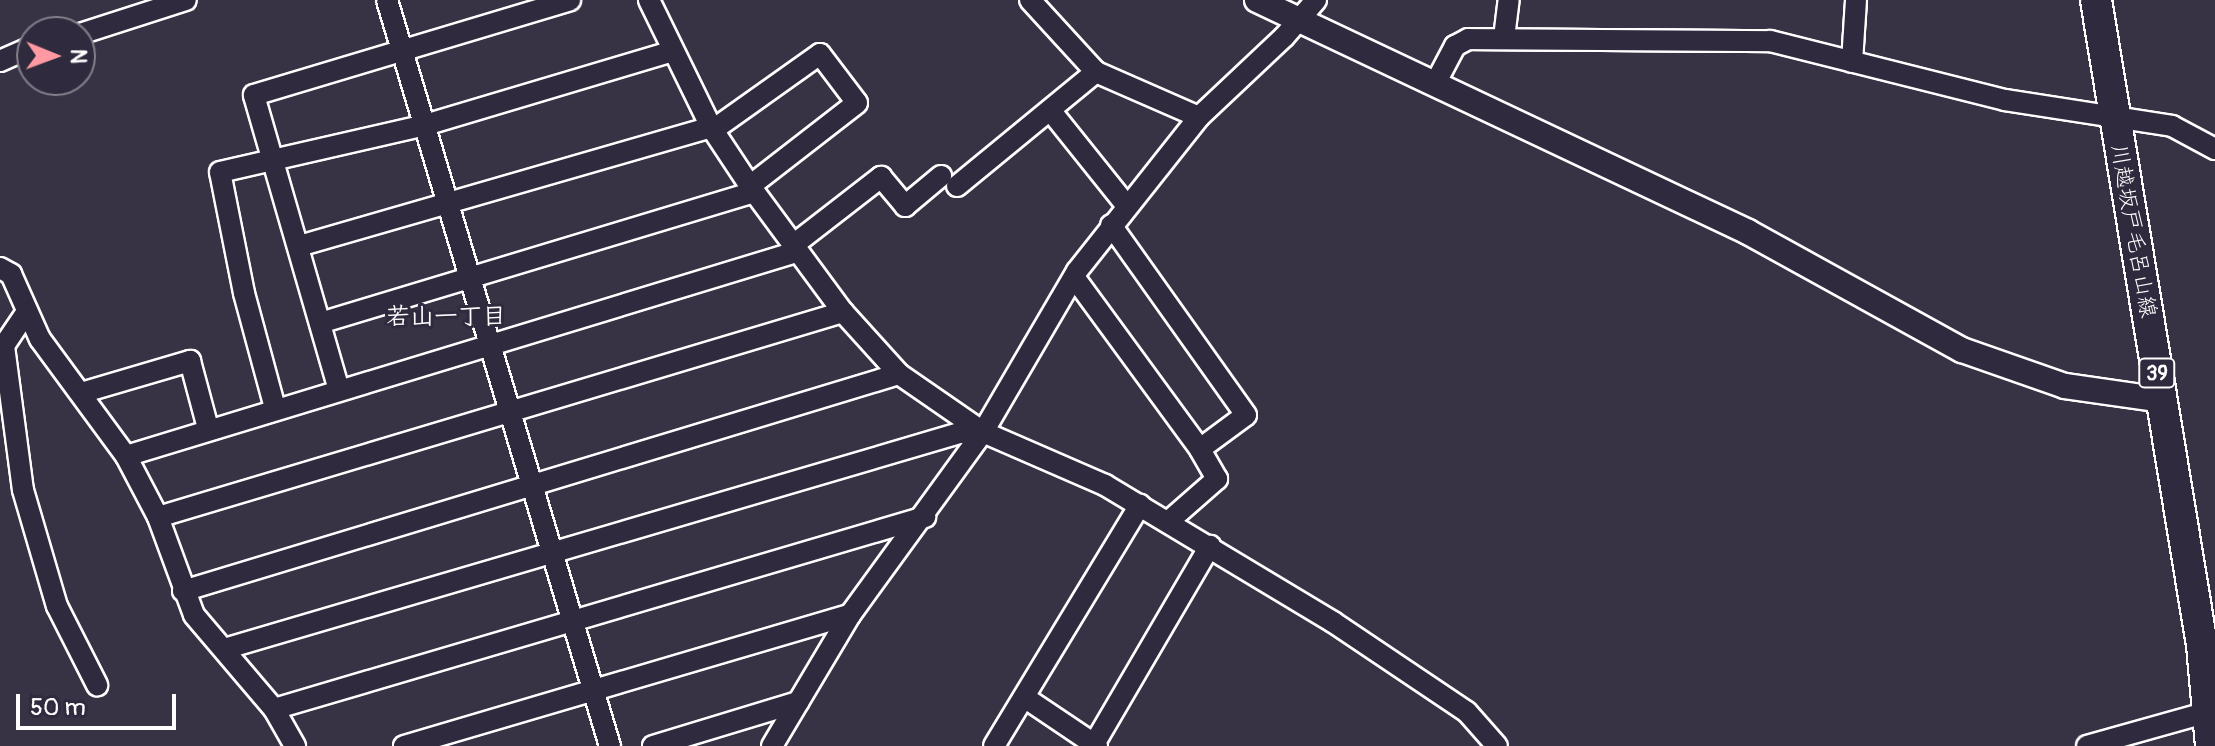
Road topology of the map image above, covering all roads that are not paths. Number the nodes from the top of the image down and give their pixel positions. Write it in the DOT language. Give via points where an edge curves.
graph roads {
  1 [pos="186,0"];
  2 [pos="387,0"];
  3 [pos="570,0"];
  4 [pos="649,0"];
  5 [pos="1030,0"];
  6 [pos="1257,0"];
  7 [pos="1316,0"];
  8 [pos="1509,0"];
  9 [pos="1856,0"];
  10 [pos="2096,0"];
  11 [pos="1300,20"];
  12 [pos="96,29"];
  13 [pos="1504,38"];
  14 [pos="402,50"];
  15 [pos="670,52"];
  16 [pos="1852,62"];
  17 [pos="1096,72"];
  18 [pos="1436,82"];
  19 [pos="1050,110"];
  20 [pos="1199,117"];
  21 [pos="2114,117"];
  22 [pos="425,125"];
  23 [pos="712,128"];
  24 [pos="2215,149"];
  25 [pos="275,163"];
  26 [pos="752,189"];
  27 [pos="446,202"];
  28 [pos="1127,206"];
  29 [pos="1111,225"];
  30 [pos="299,246"];
  31 [pos="794,249"];
  32 [pos="0,268"];
  33 [pos="469,277"];
  34 [pos="1074,277"];
  35 [pos="9,293"];
  36 [pos="843,312"];
  37 [pos="26,313"];
  38 [pos="320,323"];
  39 [pos="489,344"];
  40 [pos="899,374"];
  41 [pos="339,390"];
  42 [pos="81,393"];
  43 [pos="2162,400"];
  44 [pos="275,408"];
  45 [pos="509,410"];
  46 [pos="208,428"];
  47 [pos="8,432"];
  48 [pos="983,432"];
  49 [pos="1200,449"];
  50 [pos="126,456"];
  51 [pos="531,482"];
  52 [pos="1140,505"];
  53 [pos="158,517"];
  54 [pos="925,517"];
  55 [pos="1169,521"];
  56 [pos="1210,546"];
  57 [pos="553,554"];
  58 [pos="183,591"];
  59 [pos="850,615"];
  60 [pos="574,622"];
  61 [pos="224,649"];
  62 [pos="97,685"];
  63 [pos="593,691"];
  64 [pos="1024,697"];
  65 [pos="798,702"];
  66 [pos="274,709"];
  67 [pos="2212,711"];
  68 [pos="1095,745"];
  69 [pos="295,746"];
  70 [pos="404,746"];
  71 [pos="610,746"];
  72 [pos="653,746"];
  73 [pos="772,746"];
  74 [pos="994,746"];
  75 [pos="1497,746"];
  76 [pos="2087,746"];
  77 [pos="2211,746"];
  1 -- 12 [label="street"];
  2 -- 14 [label="street"];
  3 -- 14 [label="street"];
  4 -- 15 [label="street"];
  5 -- 17 [label="street"];
  6 -- 11 [label="street"];
  7 -- 11 [label="street"];
  8 -- 13 [label="street"];
  9 -- 16 [label="street"];
  10 -- 21 [label="main road, 川越坂戸毛呂山線 / 39"];
  11 -- 18 [label="street"];
  11 -- 20 [label="street"];
  13 -- 16 [label="street" via="1770,41"];
  13 -- 18 [label="street" via="1468,39 1455,46"];
  14 -- 22 [label="street"];
  14 -- 25 [label="street" via="254,95"];
  15 -- 22 [label="street"];
  15 -- 23 [label="street"];
  16 -- 21 [label="street" via="2005,100"];
  17 -- 19 [label="street"];
  17 -- 20 [label="street"];
  18 -- 43 [label="street" via="1748,232 1962,350 2065,386"];
  19 -- 28 [label="street"];
  19 -- 31 [label="street" via="905,206 881,177"];
  20 -- 28 [label="street"];
  21 -- 24 [label="street" via="2172,126"];
  21 -- 43 [label="main road, 川越坂戸毛呂山線 / 39"];
  22 -- 25 [label="street"];
  22 -- 27 [label="street"];
  23 -- 26 [label="street"];
  23 -- 26 [label="street" via="820,54 857,103"];
  23 -- 27 [label="street"];
  25 -- 30 [label="street"];
  25 -- 44 [label="street" via="220,172 244,293"];
  26 -- 31 [label="street"];
  26 -- 33 [label="street"];
  27 -- 30 [label="street"];
  27 -- 33 [label="street"];
  28 -- 29 [label="street"];
  29 -- 34 [label="street"];
  29 -- 49 [label="street" via="1246,415"];
  30 -- 38 [label="street"];
  31 -- 36 [label="street"];
  31 -- 39 [label="street"];
  32 -- 35 [label="street" via="11,274"];
  33 -- 38 [label="street"];
  33 -- 39 [label="street"];
  34 -- 48 [label="street"];
  34 -- 49 [label="street"];
  35 -- 37 [label="street"];
  36 -- 40 [label="street"];
  36 -- 45 [label="street"];
  37 -- 42 [label="street"];
  37 -- 47 [label="street" via="4,346"];
  38 -- 41 [label="street"];
  39 -- 41 [label="street"];
  39 -- 45 [label="street"];
  40 -- 48 [label="street"];
  40 -- 51 [label="street"];
  41 -- 44 [label="street"];
  42 -- 46 [label="street" via="190,361"];
  42 -- 50 [label="street"];
  43 -- 67 [label="main road, 川越坂戸毛呂山線 / 39"];
  44 -- 46 [label="street"];
  45 -- 51 [label="street"];
  45 -- 53 [label="street"];
  46 -- 50 [label="street"];
  47 -- 62 [label="street" via="57,606"];
  48 -- 52 [label="street"];
  48 -- 54 [label="street"];
  48 -- 57 [label="street" via="960,433"];
  49 -- 55 [label="street" via="1217,479"];
  50 -- 53 [label="street"];
  51 -- 57 [label="street"];
  51 -- 58 [label="street"];
  52 -- 55 [label="street"];
  52 -- 64 [label="street"];
  53 -- 58 [label="street"];
  54 -- 59 [label="street"];
  54 -- 60 [label="street"];
  55 -- 56 [label="street"];
  56 -- 68 [label="street"];
  56 -- 75 [label="street" via="1421,678 1467,712"];
  57 -- 60 [label="street"];
  57 -- 61 [label="street"];
  58 -- 61 [label="street" via="194,615"];
  59 -- 63 [label="street"];
  59 -- 65 [label="street"];
  60 -- 63 [label="street"];
  60 -- 66 [label="street"];
  61 -- 66 [label="street"];
  63 -- 70 [label="street"];
  63 -- 71 [label="street"];
  64 -- 68 [label="street"];
  64 -- 74 [label="street"];
  65 -- 72 [label="street"];
  65 -- 73 [label="street"];
  66 -- 69 [label="street"];
  67 -- 76 [label="street"];
  67 -- 77 [label="main road, 川越坂戸毛呂山線 / 39"];
}
